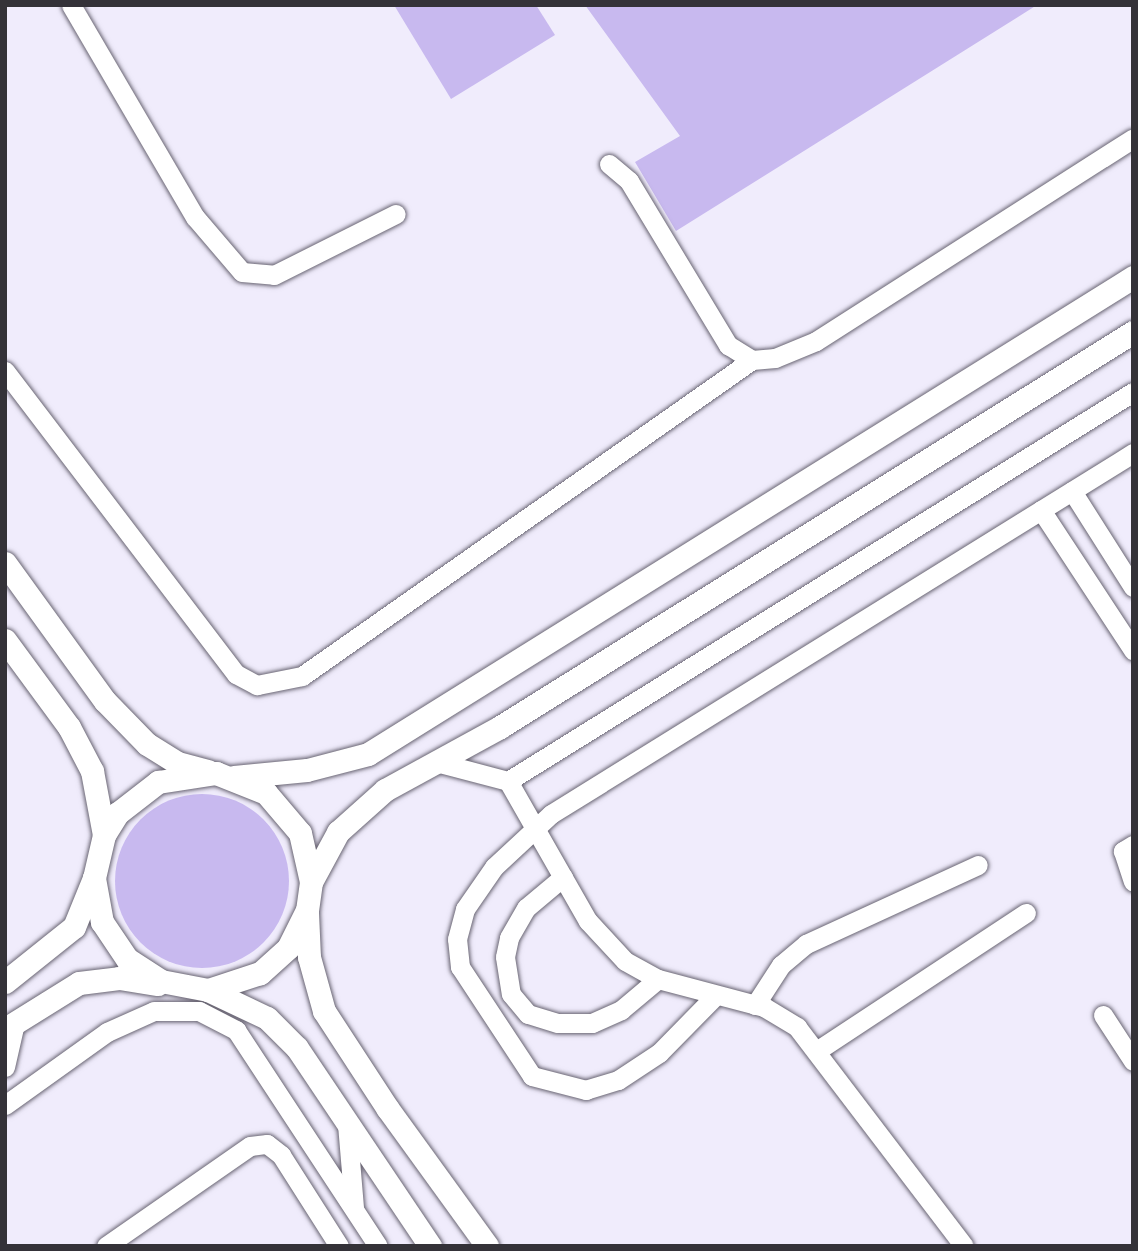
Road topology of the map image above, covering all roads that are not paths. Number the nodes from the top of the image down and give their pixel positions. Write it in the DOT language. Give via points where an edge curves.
graph roads {
  1 [pos="71,5"];
  2 [pos="1133,138"];
  3 [pos="609,164"];
  4 [pos="396,214"];
  5 [pos="1133,277"];
  6 [pos="1133,332"];
  7 [pos="752,360"];
  8 [pos="5,371"];
  9 [pos="1133,392"];
  10 [pos="1133,453"];
  11 [pos="1072,491"];
  12 [pos="1041,510"];
  13 [pos="5,563"];
  14 [pos="1133,587"];
  15 [pos="5,640"];
  16 [pos="1133,650"];
  17 [pos="436,762"];
  18 [pos="225,775"];
  19 [pos="508,781"];
  20 [pos="535,828"];
  21 [pos="104,835"];
  22 [pos="1133,845"];
  23 [pos="978,865"];
  24 [pos="94,877"];
  25 [pos="563,877"];
  26 [pos="1133,881"];
  27 [pos="311,883"];
  28 [pos="307,910"];
  29 [pos="1026,914"];
  30 [pos="657,979"];
  31 [pos="7,980"];
  32 [pos="181,988"];
  33 [pos="208,989"];
  34 [pos="715,996"];
  35 [pos="755,1005"];
  36 [pos="1103,1015"];
  37 [pos="10,1026"];
  38 [pos="818,1050"];
  39 [pos="1133,1060"];
  40 [pos="5,1067"];
  41 [pos="5,1105"];
  42 [pos="347,1124"];
  43 [pos="354,1211"];
  44 [pos="106,1246"];
  45 [pos="340,1246"];
  46 [pos="378,1246"];
  47 [pos="430,1246"];
  48 [pos="488,1246"];
  49 [pos="964,1246"];
  1 -- 4 [label="street" via="195,217 242,272 274,275"];
  2 -- 7 [label="street" via="816,341 775,358"];
  3 -- 7 [label="street" via="629,181 728,345"];
  5 -- 18 [label="street" via="368,754 307,770"];
  6 -- 17 [label="street"];
  7 -- 8 [label="street" via="302,676 257,685 236,674"];
  9 -- 19 [label="street"];
  10 -- 11 [label="street"];
  11 -- 12 [label="street"];
  11 -- 14 [label="street"];
  12 -- 16 [label="street"];
  12 -- 20 [label="street"];
  13 -- 18 [label="street" via="105,701 147,744 178,763"];
  15 -- 21 [label="street" via="75,738 92,771"];
  17 -- 19 [label="street"];
  17 -- 27 [label="street" via="385,790 338,832"];
  18 -- 21 [label="street" via="158,782 118,813"];
  18 -- 27 [label="street" via="266,793 300,833"];
  19 -- 20 [label="street"];
  20 -- 25 [label="street"];
  20 -- 34 [label="street" via="494,867 465,909 457,939 460,967 532,1076 586,1090 618,1080 659,1053"];
  21 -- 24 [label="street"];
  22 -- 26 [label="street" via="1123,851"];
  23 -- 35 [label="street" via="806,944 780,965"];
  24 -- 31 [label="street" via="74,927"];
  24 -- 32 [label="street" via="102,922 127,959"];
  25 -- 30 [label="street" via="588,920 625,961"];
  25 -- 30 [label="street" via="526,908 509,938 505,957 511,994 528,1014 558,1023 592,1023 621,1010"];
  27 -- 28 [label="street"];
  28 -- 33 [label="street" via="288,948 261,973"];
  28 -- 48 [label="street" via="309,957 324,1011 388,1109"];
  29 -- 38 [label="street"];
  30 -- 34 [label="street"];
  32 -- 33 [label="street"];
  32 -- 37 [label="street" via="119,978 79,983"];
  33 -- 42 [label="street" via="267,1018 298,1048"];
  34 -- 35 [label="street"];
  35 -- 38 [label="street" via="797,1027"];
  36 -- 39 [label="street"];
  37 -- 40 [label="street"];
  38 -- 49 [label="street"];
  41 -- 43 [label="street" via="107,1032 154,1011 199,1012 236,1030"];
  42 -- 43 [label="street"];
  42 -- 47 [label="street"];
  43 -- 46 [label="street"];
  44 -- 45 [label="street" via="250,1146 267,1144 281,1155"];
}
